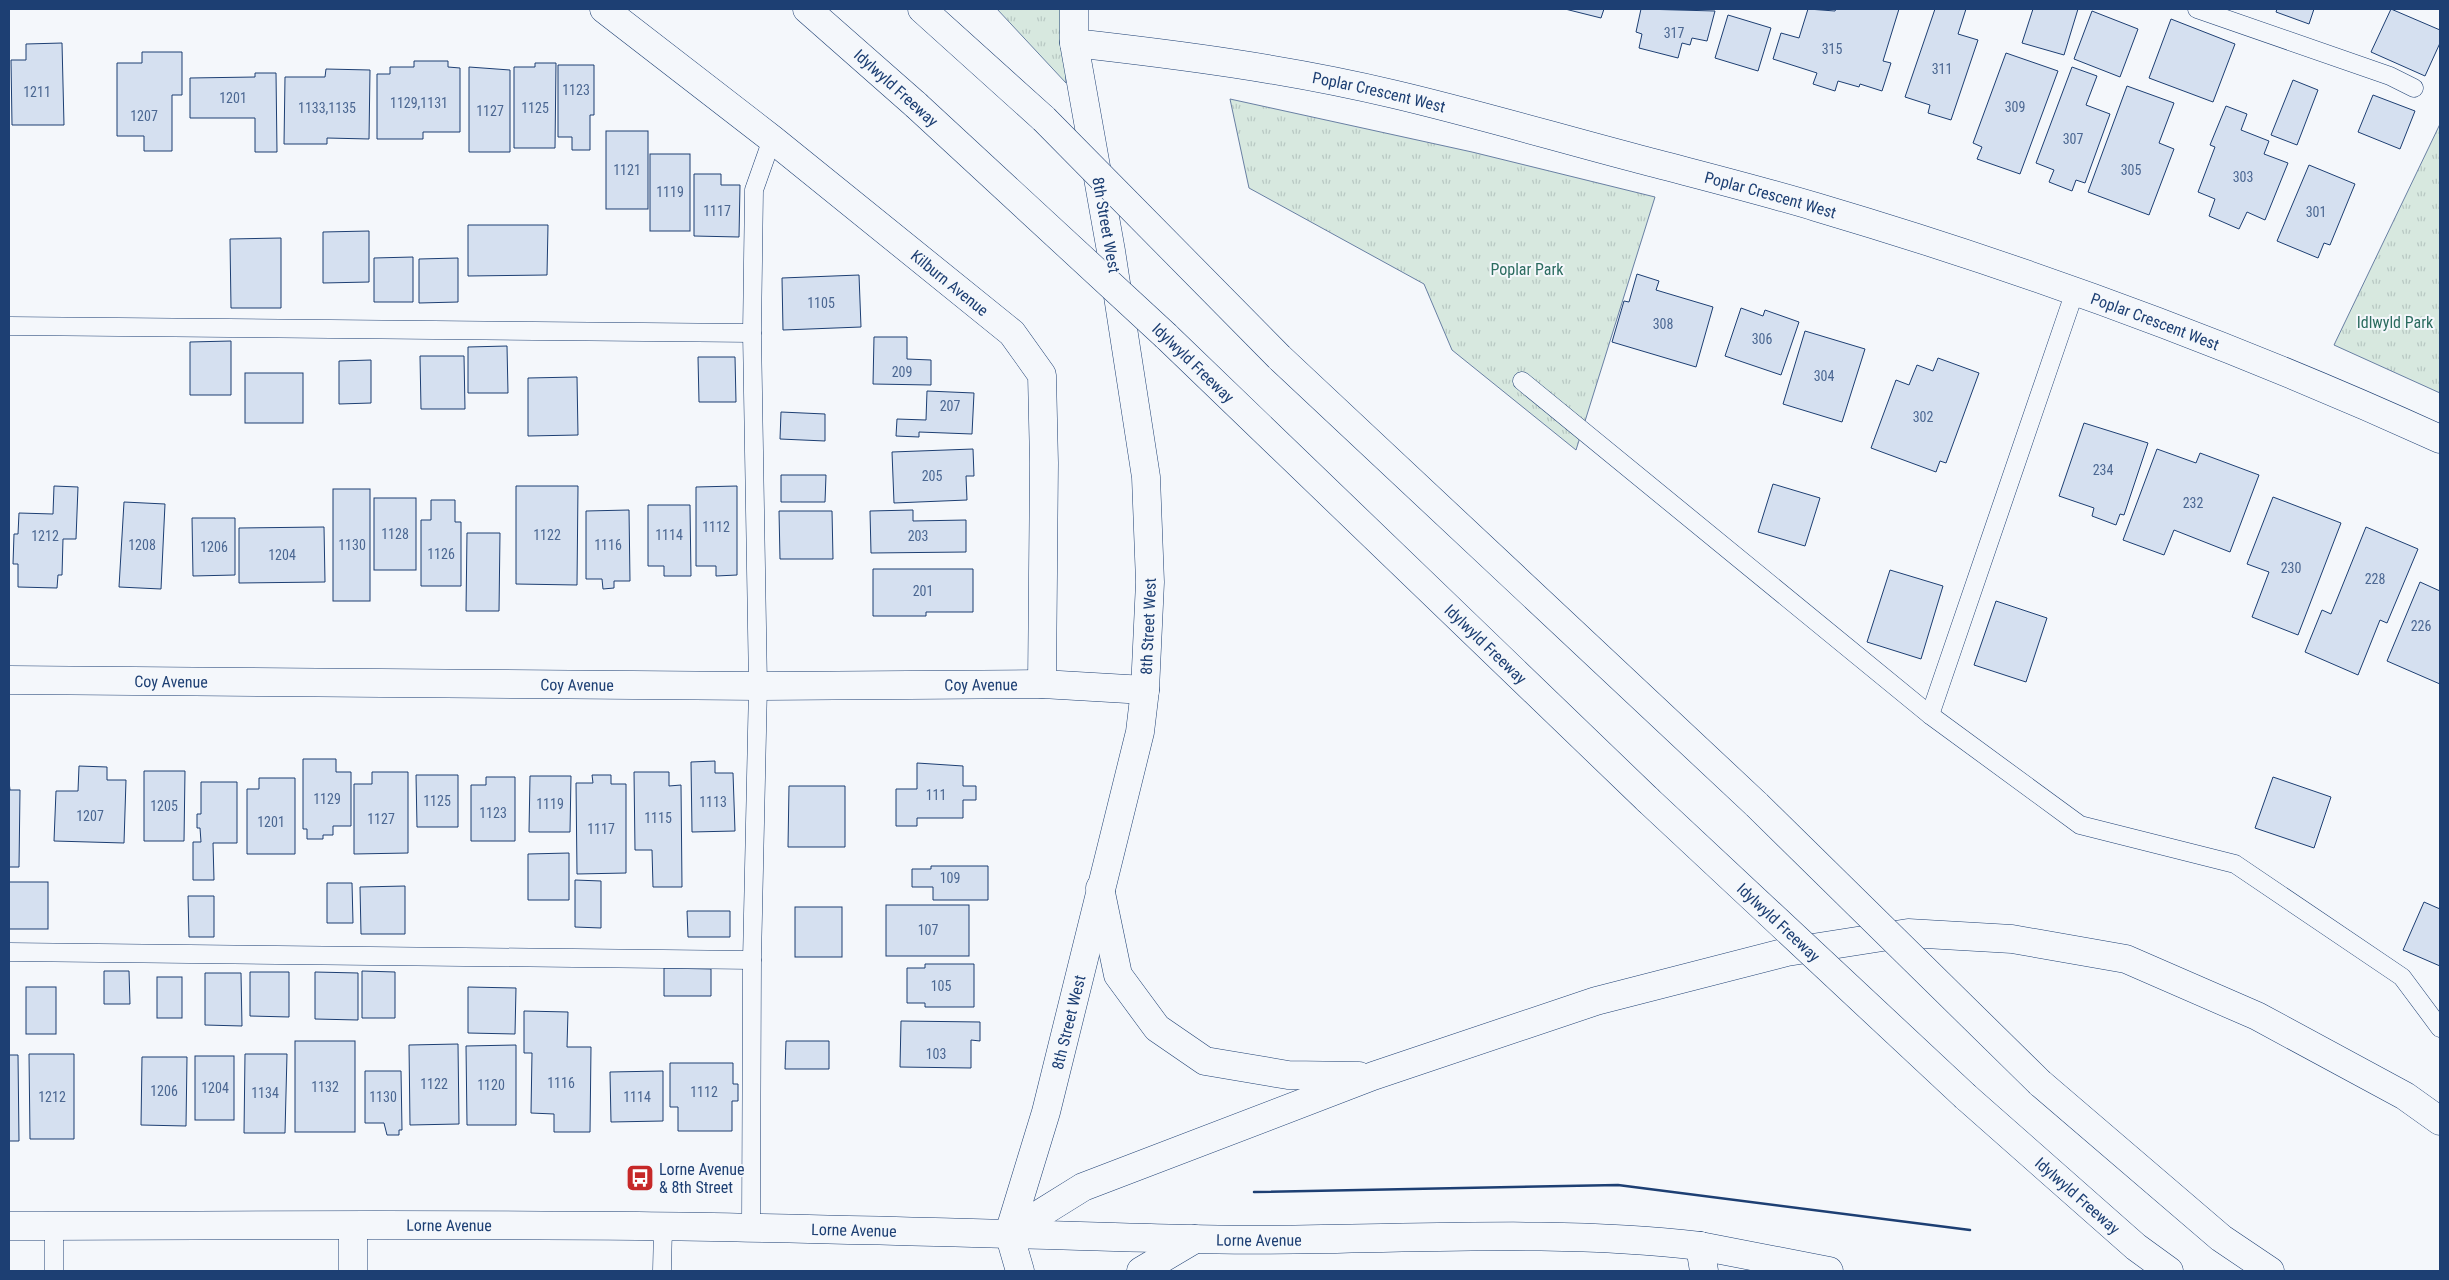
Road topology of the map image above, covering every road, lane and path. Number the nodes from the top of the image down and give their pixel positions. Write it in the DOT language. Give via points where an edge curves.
graph roads {
  1 [pos="604,9"];
  2 [pos="807,9"];
  3 [pos="922,9"];
  4 [pos="1074,9"];
  5 [pos="2197,9"];
  6 [pos="1074,43"];
  7 [pos="2414,88"];
  8 [pos="772,139"];
  9 [pos="2075,290"];
  10 [pos="9,326"];
  11 [pos="752,333"];
  12 [pos="1522,381"];
  13 [pos="2440,439"];
  14 [pos="9,680"];
  15 [pos="1042,684"];
  16 [pos="758,686"];
  17 [pos="1145,690"];
  18 [pos="1930,715"];
  19 [pos="1100,888"];
  20 [pos="9,952"];
  21 [pos="752,960"];
  22 [pos="2440,1029"];
  23 [pos="1373,1076"];
  24 [pos="2440,1121"];
  25 [pos="9,1226"];
  26 [pos="54,1226"];
  27 [pos="353,1226"];
  28 [pos="663,1227"];
  29 [pos="751,1229"];
  30 [pos="1009,1233"];
  31 [pos="1196,1239"];
  32 [pos="1702,1258"];
  33 [pos="54,1271"];
  34 [pos="353,1271"];
  35 [pos="662,1271"];
  36 [pos="1002,1271"];
  37 [pos="1020,1271"];
  38 [pos="1140,1271"];
  39 [pos="1829,1271"];
  40 [pos="2169,1271"];
  41 [pos="2270,1271"];
  1 -- 8 [label="main road, Kilburn Avenue"];
  2 -- 40 [label="main road, Idylwyld Freeway, bridge" via="1166,336 1648,800 1966,1097 2136,1247"];
  3 -- 41 [label="main road, bridge" via="1044,119 1279,356 1757,805 2040,1083 2221,1238"];
  4 -- 6 [label="main road, 8th Street West"];
  5 -- 7 [label="lane" via="2390,76"];
  6 -- 9 [label="main road, Poplar Crescent West" via="1294,73 1393,94 1815,206"];
  6 -- 17 [label="main road, 8th Street West" via="1146,477 1150,582"];
  8 -- 11 [label="lane" via="754,190"];
  8 -- 15 [label="main road, Kilburn Avenue" via="1012,333 1042,375"];
  9 -- 13 [label="main road, Poplar Crescent West" via="2232,349"];
  9 -- 18 [label="lane"];
  10 -- 11 [label="lane"];
  11 -- 16 [label="lane"];
  12 -- 18 [label="lane"];
  14 -- 16 [label="main road, Coy Avenue"];
  15 -- 16 [label="main road, Coy Avenue"];
  15 -- 17 [label="main road, Coy Avenue"];
  16 -- 21 [label="lane"];
  17 -- 19 [label="main road, 8th Street West" via="1140,732"];
  18 -- 22 [label="lane" via="2080,825 2236,864 2402,977"];
  19 -- 23 [label="main road" via="1118,975 1157,1028 1206,1061 1288,1075"];
  19 -- 30 [label="main road, 8th Street West" via="1046,1112"];
  20 -- 21 [label="lane"];
  21 -- 29 [label="lane"];
  23 -- 24 [label="main road" via="1596,1001 1787,952 1908,933 2012,939 2126,959 2257,1016 2405,1096"];
  23 -- 30 [label="main road" via="1083,1187"];
  25 -- 26 [label="main road, Lorne Avenue"];
  26 -- 27 [label="main road, Lorne Avenue"];
  26 -- 33 [label="lane"];
  27 -- 28 [label="main road, Lorne Avenue"];
  27 -- 34 [label="main road"];
  28 -- 29 [label="main road, Lorne Avenue"];
  28 -- 35 [label="lane"];
  29 -- 30 [label="main road, Lorne Avenue"];
  30 -- 31 [label="main road, Lorne Avenue"];
  30 -- 36 [label="main road, 8th Street West"];
  30 -- 37 [label="main road"];
  31 -- 32 [label="main road, Lorne Avenue" via="1636,1238"];
  31 -- 38 [label="main road"];
  32 -- 39 [label="main road, Lorne Avenue"];
}
